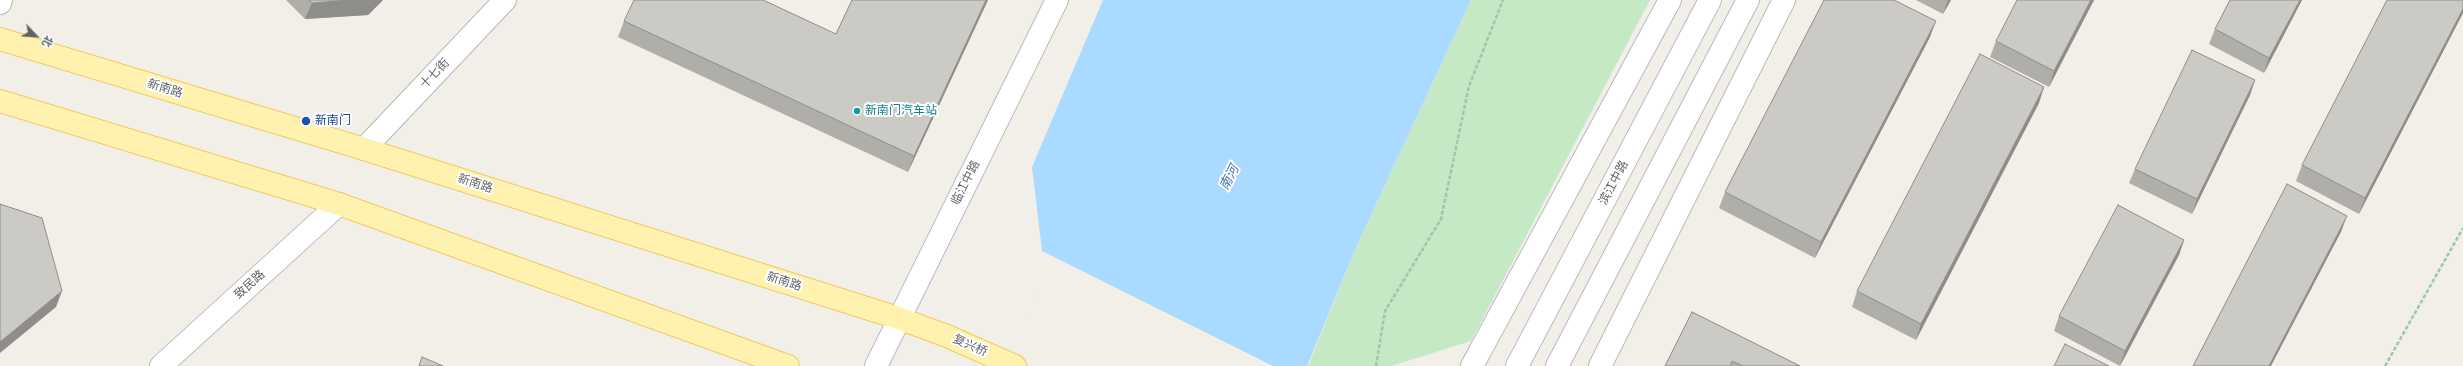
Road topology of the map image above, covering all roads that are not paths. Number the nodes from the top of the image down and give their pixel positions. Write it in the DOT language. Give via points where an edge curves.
graph roads {
  1 [pos="1,0"];
  2 [pos="505,0"];
  3 [pos="1057,0"];
  4 [pos="1670,0"];
  5 [pos="1710,0"];
  6 [pos="1748,0"];
  7 [pos="1784,0"];
  8 [pos="0,3"];
  9 [pos="0,38"];
  10 [pos="0,101"];
  11 [pos="364,149"];
  12 [pos="339,204"];
  13 [pos="898,318"];
  14 [pos="947,336"];
  15 [pos="161,366"];
  16 [pos="788,366"];
  17 [pos="876,366"];
  18 [pos="1015,366"];
  19 [pos="1472,366"];
  20 [pos="1517,366"];
  21 [pos="1557,366"];
  22 [pos="1600,366"];
  1 -- 8 [label="main road"];
  2 -- 11 [label="main road, 十七街"];
  3 -- 13 [label="main road, 临江中路"];
  4 -- 19 [label="main road"];
  5 -- 20 [label="main road, 滨江中路"];
  6 -- 21 [label="main road"];
  7 -- 22 [label="main road"];
  9 -- 11 [label="main road, 新南路"];
  10 -- 12 [label="main road"];
  11 -- 13 [label="main road, 新南路"];
  12 -- 15 [label="main road, 致民路"];
  12 -- 16 [label="main road"];
  13 -- 14 [label="main road, 新南路"];
  13 -- 17 [label="main road, 临江中路"];
  14 -- 18 [label="main road, 复兴桥"];
}
